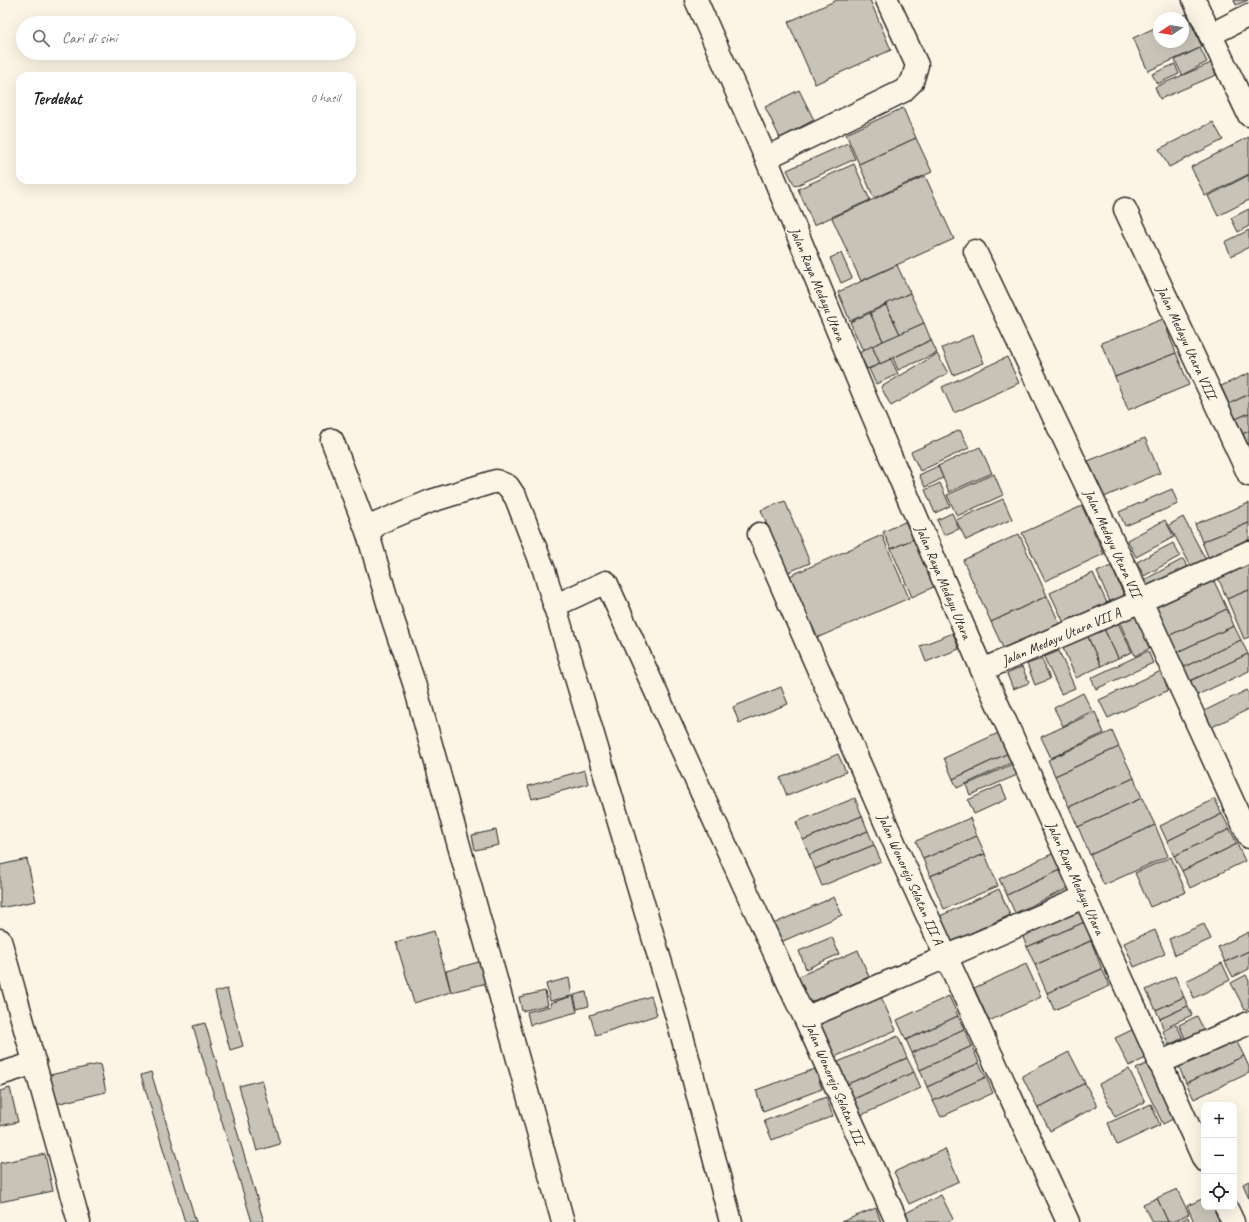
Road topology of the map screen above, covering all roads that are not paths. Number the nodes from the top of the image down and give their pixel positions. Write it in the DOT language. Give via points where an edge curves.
graph roads {
  1 [pos="696,0"];
  2 [pos="887,0"];
  3 [pos="1194,0"];
  4 [pos="1249,15"];
  5 [pos="1210,35"];
  6 [pos="1249,115"];
  7 [pos="766,158"];
  8 [pos="1125,208"];
  9 [pos="975,251"];
  10 [pos="332,440"];
  11 [pos="1249,475"];
  12 [pos="368,534"];
  13 [pos="759,534"];
  14 [pos="1249,552"];
  15 [pos="1141,601"];
  16 [pos="554,606"];
  17 [pos="982,670"];
  18 [pos="1249,837"];
  19 [pos="1084,897"];
  20 [pos="0,940"];
  21 [pos="946,956"];
  22 [pos="805,1018"];
  23 [pos="1249,1023"];
  24 [pos="35,1063"];
  25 [pos="1159,1063"];
  26 [pos="0,1074"];
  27 [pos="1201,1154"];
  28 [pos="1227,1210"];
  29 [pos="79,1222"];
  30 [pos="563,1222"];
  31 [pos="731,1222"];
  32 [pos="897,1222"];
  33 [pos="1068,1222"];
  34 [pos="1233,1222"];
  1 -- 7 [label="street, Jalan Raya Medayu Utara"];
  2 -- 7 [label="street" via="917,65 912,82 903,91"];
  3 -- 5 [label="street"];
  4 -- 5 [label="street"];
  5 -- 6 [label="street"];
  7 -- 17 [label="street, Jalan Raya Medayu Utara"];
  8 -- 11 [label="street, Jalan Medayu Utara VIII"];
  9 -- 15 [label="street, Jalan Medayu Utara VII"];
  10 -- 12 [label="street"];
  12 -- 16 [label="street" via="384,520 431,501 496,481 508,486 516,498 544,570"];
  12 -- 30 [label="street" via="414,683"];
  13 -- 21 [label="street, Jalan Wonorejo Selatan III A"];
  14 -- 15 [label="street, Jalan Medayu Utara VII A"];
  15 -- 17 [label="street, Jalan Medayu Utara VII A"];
  15 -- 18 [label="street, Jalan Medayu Utara VII"];
  16 -- 22 [label="street" via="606,582"];
  16 -- 31 [label="street" via="679,1024"];
  17 -- 19 [label="street, Jalan Raya Medayu Utara"];
  19 -- 21 [label="street, Jalan Wonorejo Selatan III"];
  19 -- 25 [label="street, Jalan Raya Medayu Utara"];
  20 -- 24 [label="street"];
  21 -- 22 [label="street, Jalan Wonorejo Selatan III"];
  21 -- 33 [label="street, Jalan Wonorejo Selatan III A"];
  22 -- 32 [label="street, Jalan Wonorejo Selatan III"];
  23 -- 25 [label="street"];
  24 -- 26 [label="street"];
  24 -- 29 [label="street"];
  25 -- 27 [label="street, Jalan Raya Medayu Utara"];
  28 -- 34 [label="street"];
}
